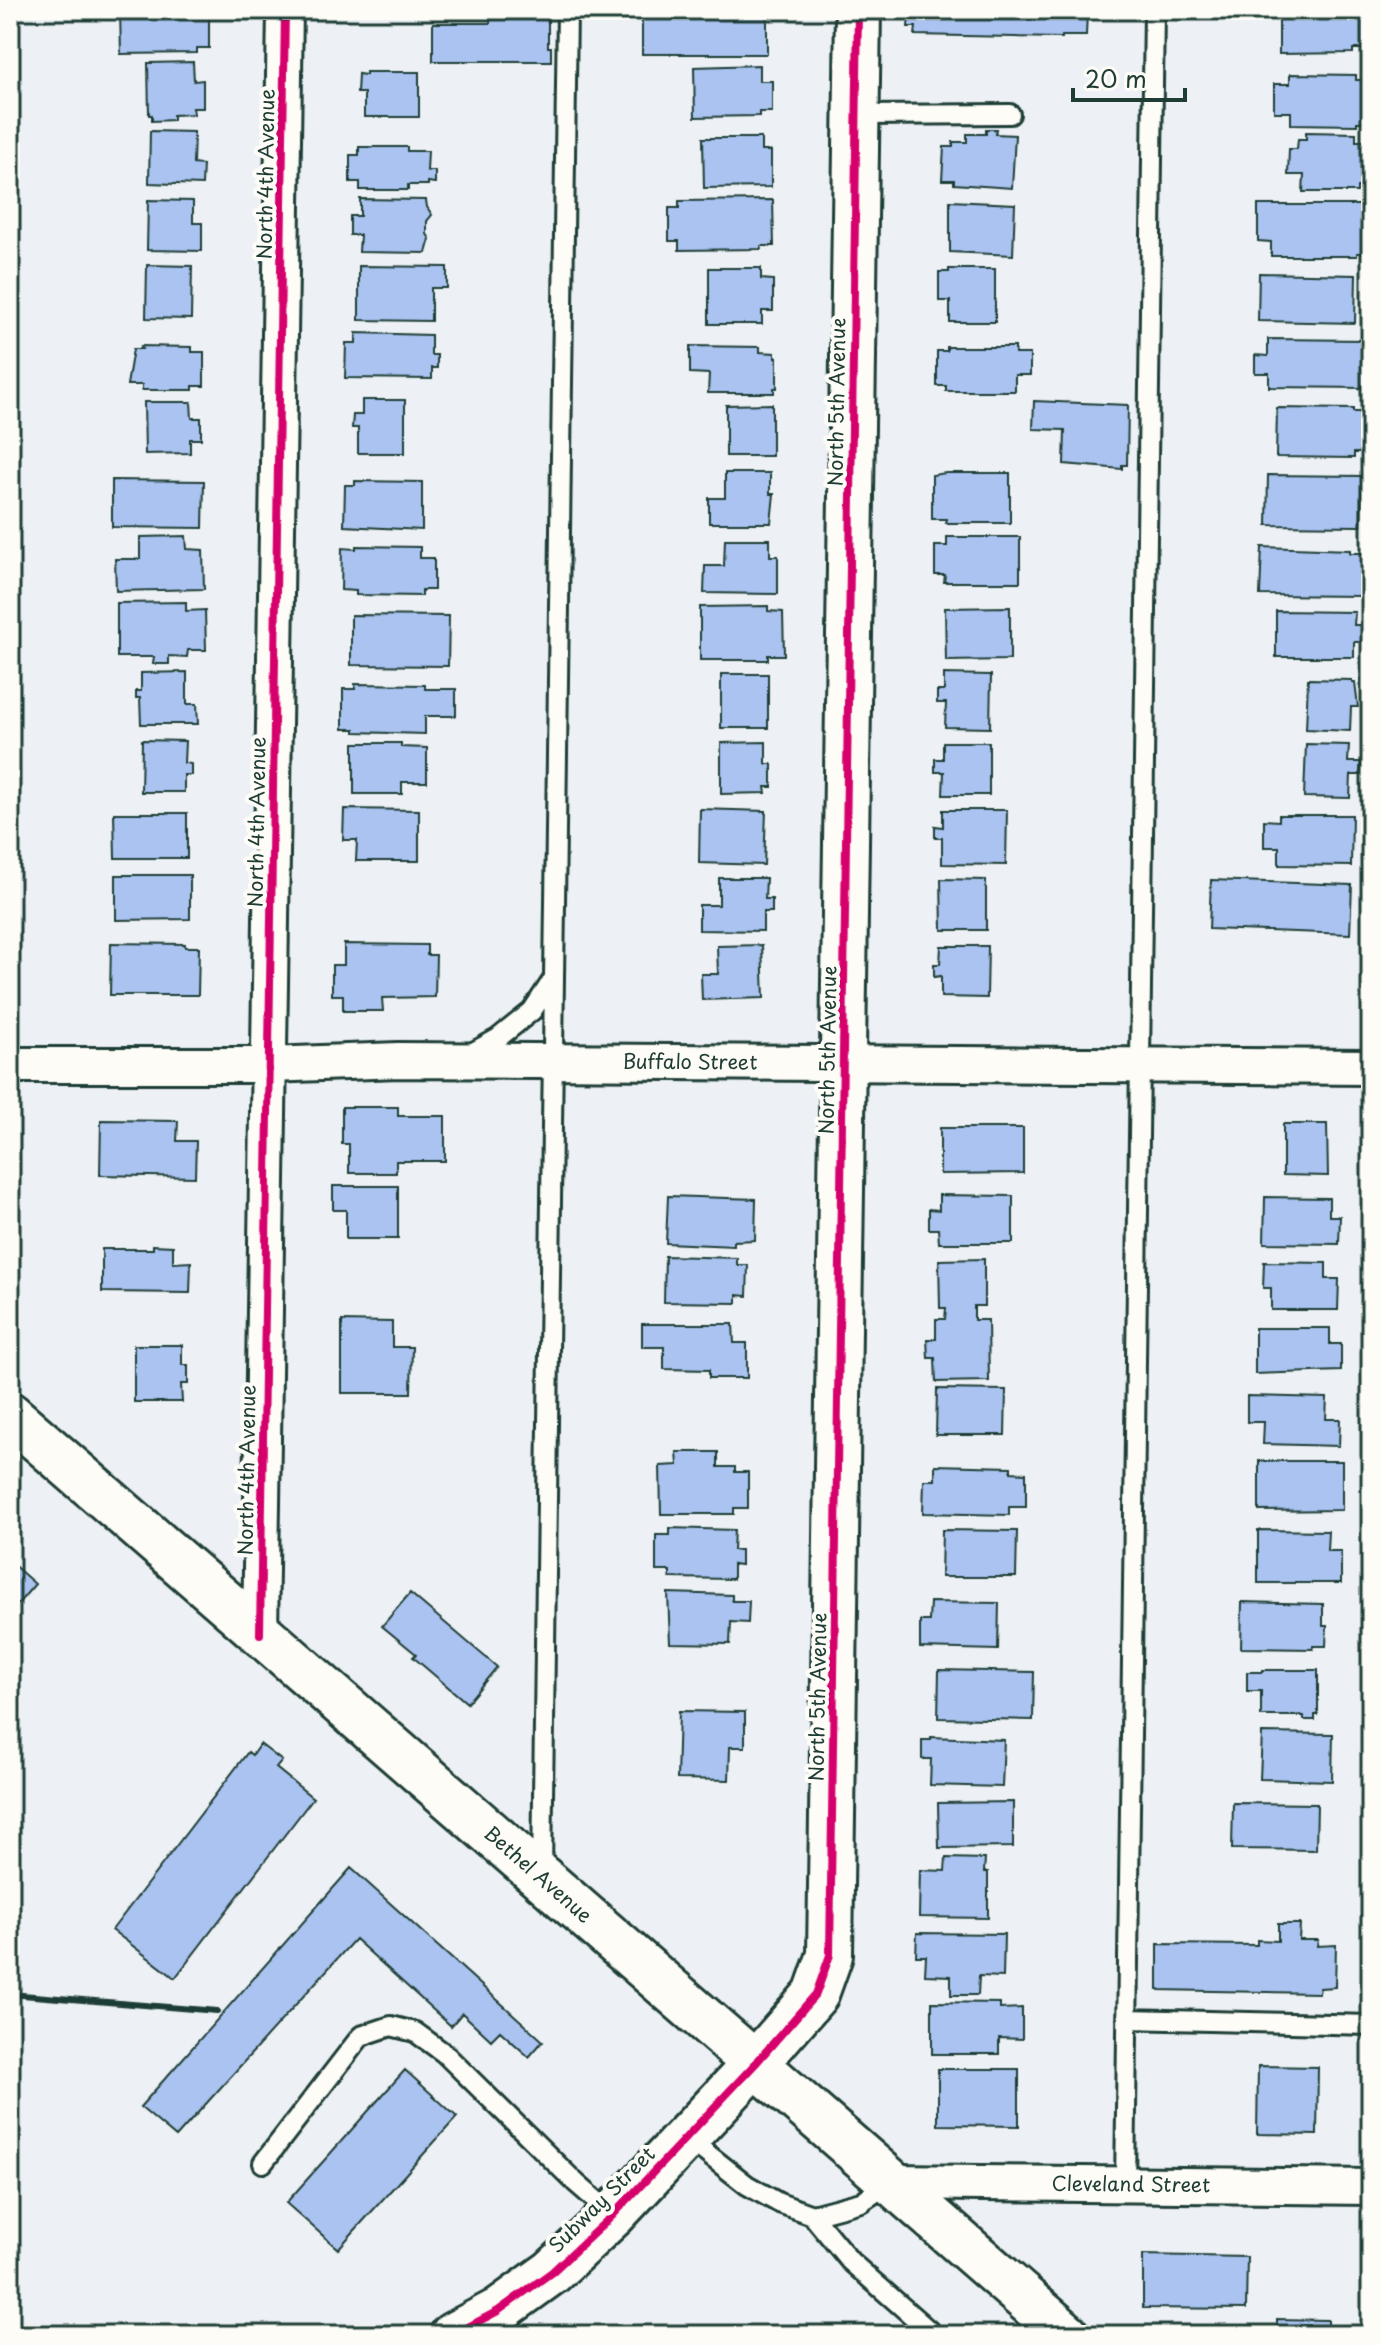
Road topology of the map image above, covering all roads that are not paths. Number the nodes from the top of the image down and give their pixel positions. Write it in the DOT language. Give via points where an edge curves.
graph roads {
  1 [pos="285,10"];
  2 [pos="567,10"];
  3 [pos="858,10"];
  4 [pos="1154,10"];
  5 [pos="1010,114"];
  6 [pos="857,115"];
  7 [pos="554,978"];
  8 [pos="460,1060"];
  9 [pos="553,1061"];
  10 [pos="844,1064"];
  11 [pos="10,1065"];
  12 [pos="270,1065"];
  13 [pos="1140,1066"];
  14 [pos="1371,1067"];
  15 [pos="10,1415"];
  16 [pos="260,1634"];
  17 [pos="542,1879"];
  18 [pos="1127,2019"];
  19 [pos="1371,2025"];
  20 [pos="755,2064"];
  21 [pos="686,2137"];
  22 [pos="263,2163"];
  23 [pos="891,2182"];
  24 [pos="1125,2185"];
  25 [pos="1371,2187"];
  26 [pos="613,2215"];
  27 [pos="812,2215"];
  28 [pos="453,2335"];
  29 [pos="934,2335"];
  30 [pos="1067,2335"];
  1 -- 12 [label="street, North 4th Avenue"];
  2 -- 7 [label="lane"];
  3 -- 6 [label="street, North 5th Avenue"];
  4 -- 13 [label="lane"];
  5 -- 6 [label="lane"];
  6 -- 10 [label="street, North 5th Avenue"];
  7 -- 8 [label="lane" via="532,1011"];
  7 -- 9 [label="lane"];
  8 -- 9 [label="street, Buffalo Street"];
  8 -- 12 [label="street, Buffalo Street"];
  9 -- 10 [label="street, Buffalo Street"];
  9 -- 17 [label="lane"];
  10 -- 13 [label="street, Buffalo Street"];
  10 -- 20 [label="street, North 5th Avenue" via="830,1955 816,1994"];
  11 -- 12 [label="street, Buffalo Street"];
  12 -- 16 [label="street, North 4th Avenue"];
  13 -- 14 [label="street, Buffalo Street"];
  13 -- 18 [label="lane"];
  15 -- 16 [label="street, Bethel Avenue"];
  16 -- 17 [label="street, Bethel Avenue"];
  17 -- 20 [label="street, Bethel Avenue"];
  18 -- 19 [label="lane"];
  18 -- 24 [label="lane"];
  20 -- 21 [label="street, Subway Street"];
  20 -- 23 [label="street, Bethel Avenue"];
  21 -- 26 [label="street, Subway Street"];
  21 -- 27 [label="lane" via="747,2185"];
  22 -- 26 [label="lane" via="361,2036 391,2026 415,2032 444,2053"];
  23 -- 24 [label="street, Cleveland Street"];
  23 -- 27 [label="lane" via="861,2202"];
  23 -- 30 [label="street, Bethel Avenue"];
  24 -- 25 [label="street, Cleveland Street"];
  26 -- 28 [label="street, Subway Street" via="552,2272"];
  27 -- 29 [label="lane" via="850,2261"];
}
